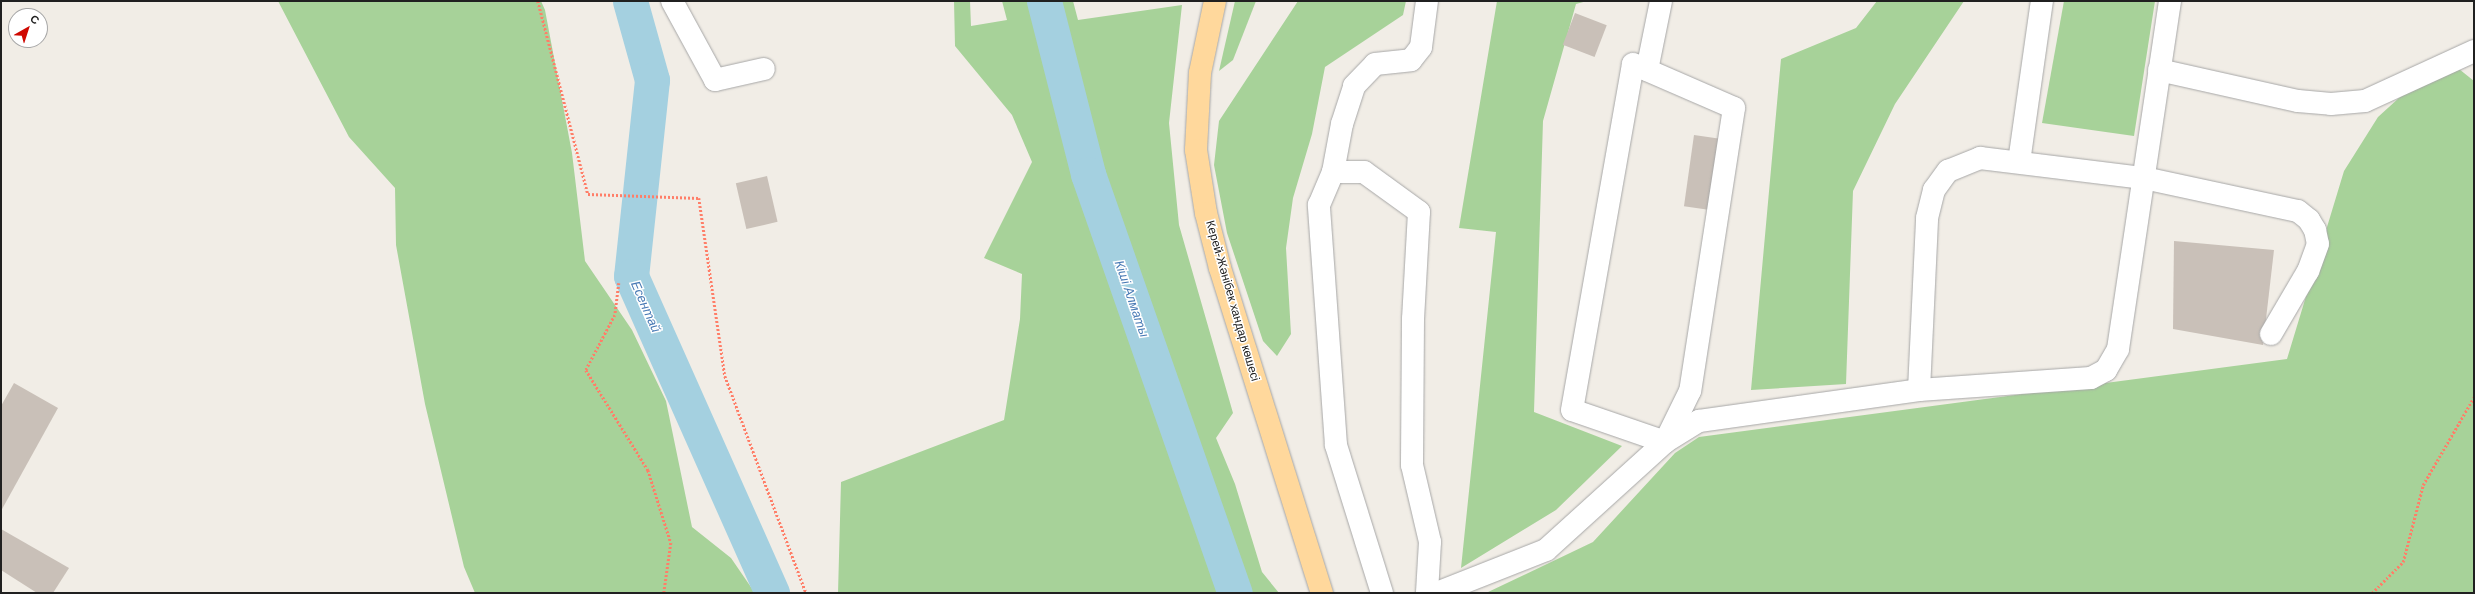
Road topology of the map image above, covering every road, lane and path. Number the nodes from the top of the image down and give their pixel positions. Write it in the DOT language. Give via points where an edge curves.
graph roads {
  1 [pos="538,1"];
  2 [pos="672,1"];
  3 [pos="1215,1"];
  4 [pos="1427,1"];
  5 [pos="1661,1"];
  6 [pos="2042,1"];
  7 [pos="2170,1"];
  8 [pos="2474,51"];
  9 [pos="764,69"];
  10 [pos="1647,70"];
  11 [pos="2159,70"];
  12 [pos="2019,162"];
  13 [pos="1333,172"];
  14 [pos="2144,178"];
  15 [pos="619,283"];
  16 [pos="2271,334"];
  17 [pos="1919,390"];
  18 [pos="2474,397"];
  19 [pos="1664,442"];
  20 [pos="664,593"];
  21 [pos="806,593"];
  22 [pos="1322,593"];
  23 [pos="1382,593"];
  24 [pos="1427,593"];
  25 [pos="1437,593"];
  26 [pos="2372,593"];
  1 -- 21 [label="path" via="588,194 699,198 725,376"];
  2 -- 9 [label="street" via="715,80"];
  3 -- 22 [label="main road, Керей-Жәнібек хандар көшесі" via="1200,73 1196,150 1206,213"];
  4 -- 13 [label="street" via="1421,47 1411,60 1375,64 1354,86 1342,124"];
  5 -- 10 [label="street"];
  6 -- 12 [label="street"];
  7 -- 11 [label="street"];
  8 -- 11 [label="street" via="2365,101 2331,104 2298,101"];
  10 -- 19 [label="street" via="1734,108 1690,391"];
  10 -- 19 [label="street" via="1633,64 1572,410"];
  11 -- 14 [label="street"];
  12 -- 14 [label="street"];
  12 -- 17 [label="street" via="1980,158 1948,171 1934,190 1926,218"];
  13 -- 23 [label="street" via="1319,205 1336,445"];
  13 -- 24 [label="street" via="1364,172 1419,212 1413,334 1412,465 1430,542"];
  14 -- 16 [label="street" via="2290,209 2309,220 2315,230 2318,244 2315,255"];
  14 -- 17 [label="street" via="2118,349 2106,370 2091,378 2050,383"];
  15 -- 20 [label="path" via="615,315 586,370 648,470 671,543"];
  17 -- 19 [label="street" via="1699,421"];
  18 -- 26 [label="path" via="2423,485 2403,562"];
  19 -- 25 [label="street" via="1546,550"];
}
